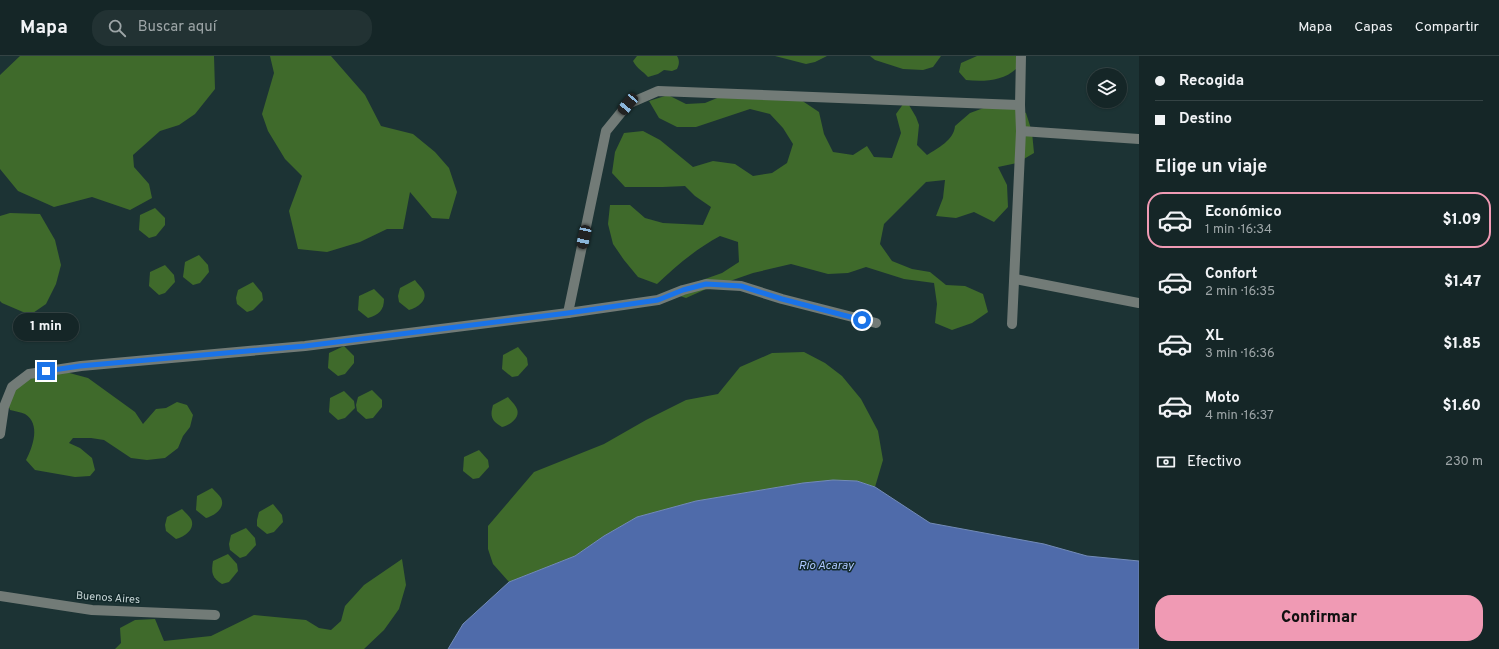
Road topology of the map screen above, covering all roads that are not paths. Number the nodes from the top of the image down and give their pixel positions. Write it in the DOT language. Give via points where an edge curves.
graph roads {
  1 [pos="1021,56"];
  2 [pos="1020,105"];
  3 [pos="1021,131"];
  4 [pos="1139,139"];
  5 [pos="1015,279"];
  6 [pos="1139,303"];
  7 [pos="568,313"];
  8 [pos="876,323"];
  9 [pos="1012,324"];
  10 [pos="0,434"];
  11 [pos="0,596"];
  12 [pos="215,615"];
  1 -- 2 [label="street"];
  2 -- 3 [label="street"];
  2 -- 7 [label="street" via="672,91 658,91 628,104 606,131"];
  3 -- 4 [label="street"];
  3 -- 5 [label="street"];
  5 -- 6 [label="street"];
  5 -- 9 [label="street"];
  7 -- 8 [label="street" via="658,300 706,284 741,286"];
  7 -- 10 [label="street" via="305,346 80,366 29,374 12,387 4,407"];
  11 -- 12 [label="street, Buenos Aires" via="92,610"];
}
